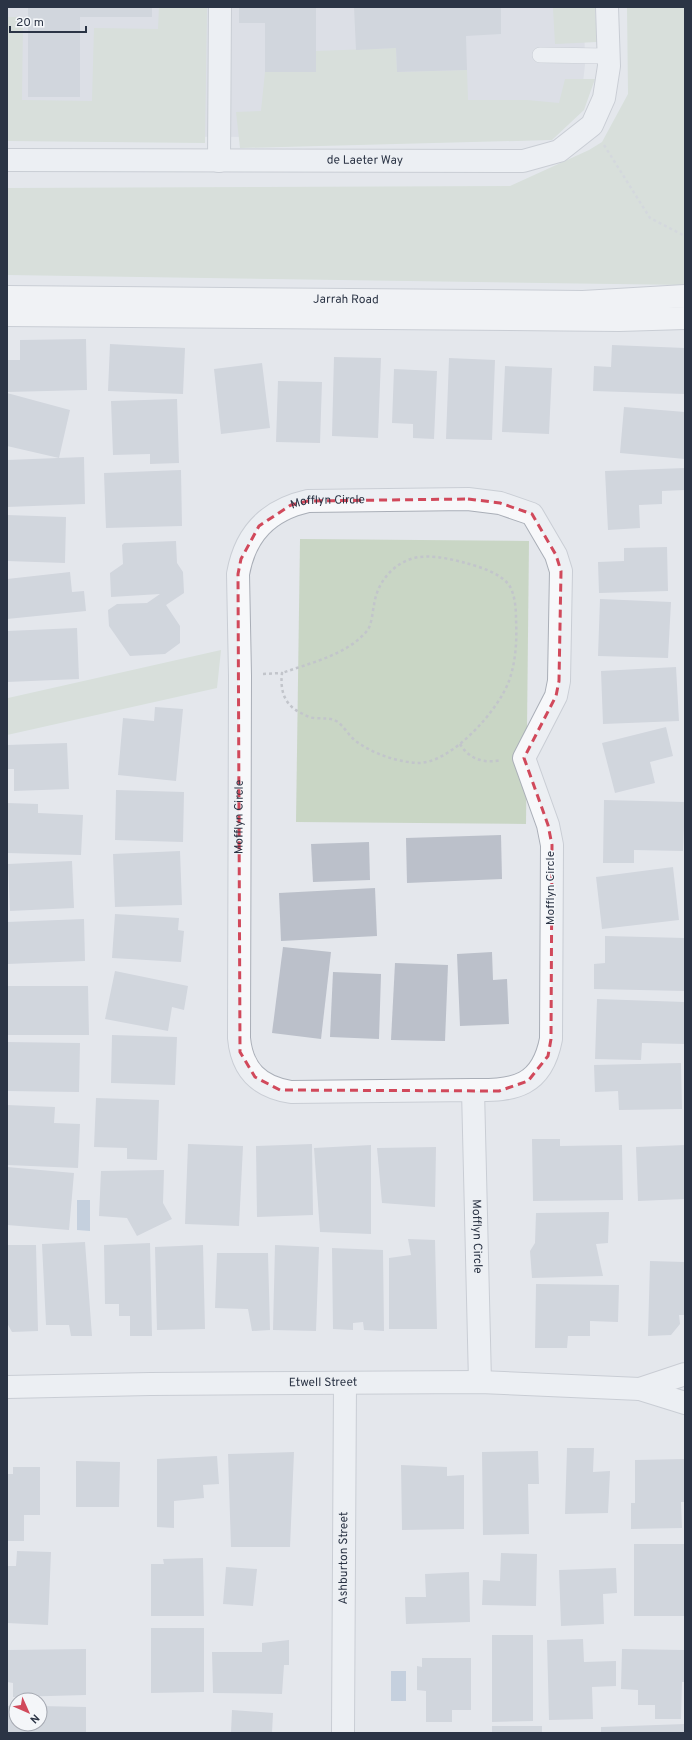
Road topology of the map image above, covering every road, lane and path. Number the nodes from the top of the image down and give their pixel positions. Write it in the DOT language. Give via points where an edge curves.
graph roads {
  1 [pos="220,7"];
  2 [pos="607,7"];
  3 [pos="540,55"];
  4 [pos="608,56"];
  5 [pos="592,125"];
  6 [pos="7,160"];
  7 [pos="219,161"];
  8 [pos="685,236"];
  9 [pos="685,296"];
  10 [pos="7,297"];
  11 [pos="7,315"];
  12 [pos="685,318"];
  13 [pos="282,673"];
  14 [pos="240,676"];
  15 [pos="460,744"];
  16 [pos="524,758"];
  17 [pos="473,1090"];
  18 [pos="685,1374"];
  19 [pos="480,1382"];
  20 [pos="345,1383"];
  21 [pos="7,1387"];
  22 [pos="640,1389"];
  23 [pos="685,1403"];
  24 [pos="343,1733"];
  1 -- 7 [label="street"];
  2 -- 4 [label="street, de Laeter Way"];
  3 -- 4 [label="lane"];
  4 -- 5 [label="street, de Laeter Way" via="604,98"];
  5 -- 7 [label="street, de Laeter Way" via="559,151 523,161"];
  5 -- 8 [label="path" via="650,218"];
  6 -- 7 [label="street, de Laeter Way"];
  9 -- 10 [label="street, Jarrah Road" via="583,302"];
  11 -- 12 [label="street, Jarrah Road" via="619,320"];
  13 -- 14 [label="path"];
  13 -- 15 [label="path" via="281,686 285,698 295,710 312,718 332,719 356,741 382,756 417,763 428,762"];
  13 -- 15 [label="path" via="342,651 358,640 368,631 380,586 389,571 413,558 435,557 483,568 509,586 516,606 517,641 508,683 482,724"];
  14 -- 16 [label="street, Mofflyn Circle" via="238,574 241,559 259,526 275,514 291,505 308,501 468,499 500,503 532,514 556,555 561,571 559,681 556,696"];
  14 -- 17 [label="street, Mofflyn Circle" via="238,1038 246,1066 255,1077 268,1085 291,1092"];
  15 -- 16 [label="path" via="471,757 481,761"];
  16 -- 17 [label="street, Mofflyn Circle" via="548,825 552,845 551,1039 548,1056 538,1072 528,1081 514,1088 499,1091"];
  17 -- 19 [label="street, Mofflyn Circle"];
  18 -- 22 [label="street, Etwell Street"];
  19 -- 20 [label="street, Etwell Street"];
  19 -- 22 [label="street, Etwell Street"];
  20 -- 21 [label="street, Etwell Street"];
  20 -- 24 [label="street, Ashburton Street"];
  22 -- 23 [label="street, Etwell Street"];
}
